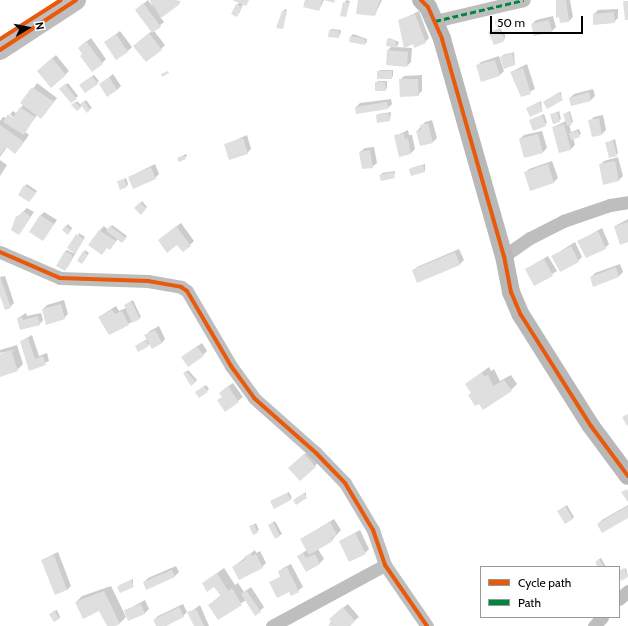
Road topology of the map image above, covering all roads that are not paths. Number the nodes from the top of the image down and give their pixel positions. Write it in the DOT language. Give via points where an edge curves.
graph roads {
  1 [pos="76,0"];
  2 [pos="421,0"];
  3 [pos="524,0"];
  4 [pos="435,21"];
  5 [pos="0,50"];
  6 [pos="628,202"];
  7 [pos="0,252"];
  8 [pos="504,256"];
  9 [pos="628,476"];
  10 [pos="385,565"];
  11 [pos="628,591"];
  12 [pos="620,598"];
  13 [pos="601,618"];
  14 [pos="272,626"];
  15 [pos="427,626"];
  16 [pos="594,626"];
  1 -- 5 [label="main road"];
  2 -- 4 [label="street"];
  3 -- 4 [label="street"];
  4 -- 8 [label="street"];
  6 -- 8 [label="street" via="610,205 563,221 530,238"];
  7 -- 10 [label="street" via="60,278 148,282 181,287 187,291 231,366 254,398 316,453 345,483 373,530"];
  8 -- 9 [label="street" via="511,292 521,315 591,426"];
  10 -- 14 [label="street"];
  10 -- 15 [label="street"];
  11 -- 12 [label="street"];
  13 -- 16 [label="street"];
}
